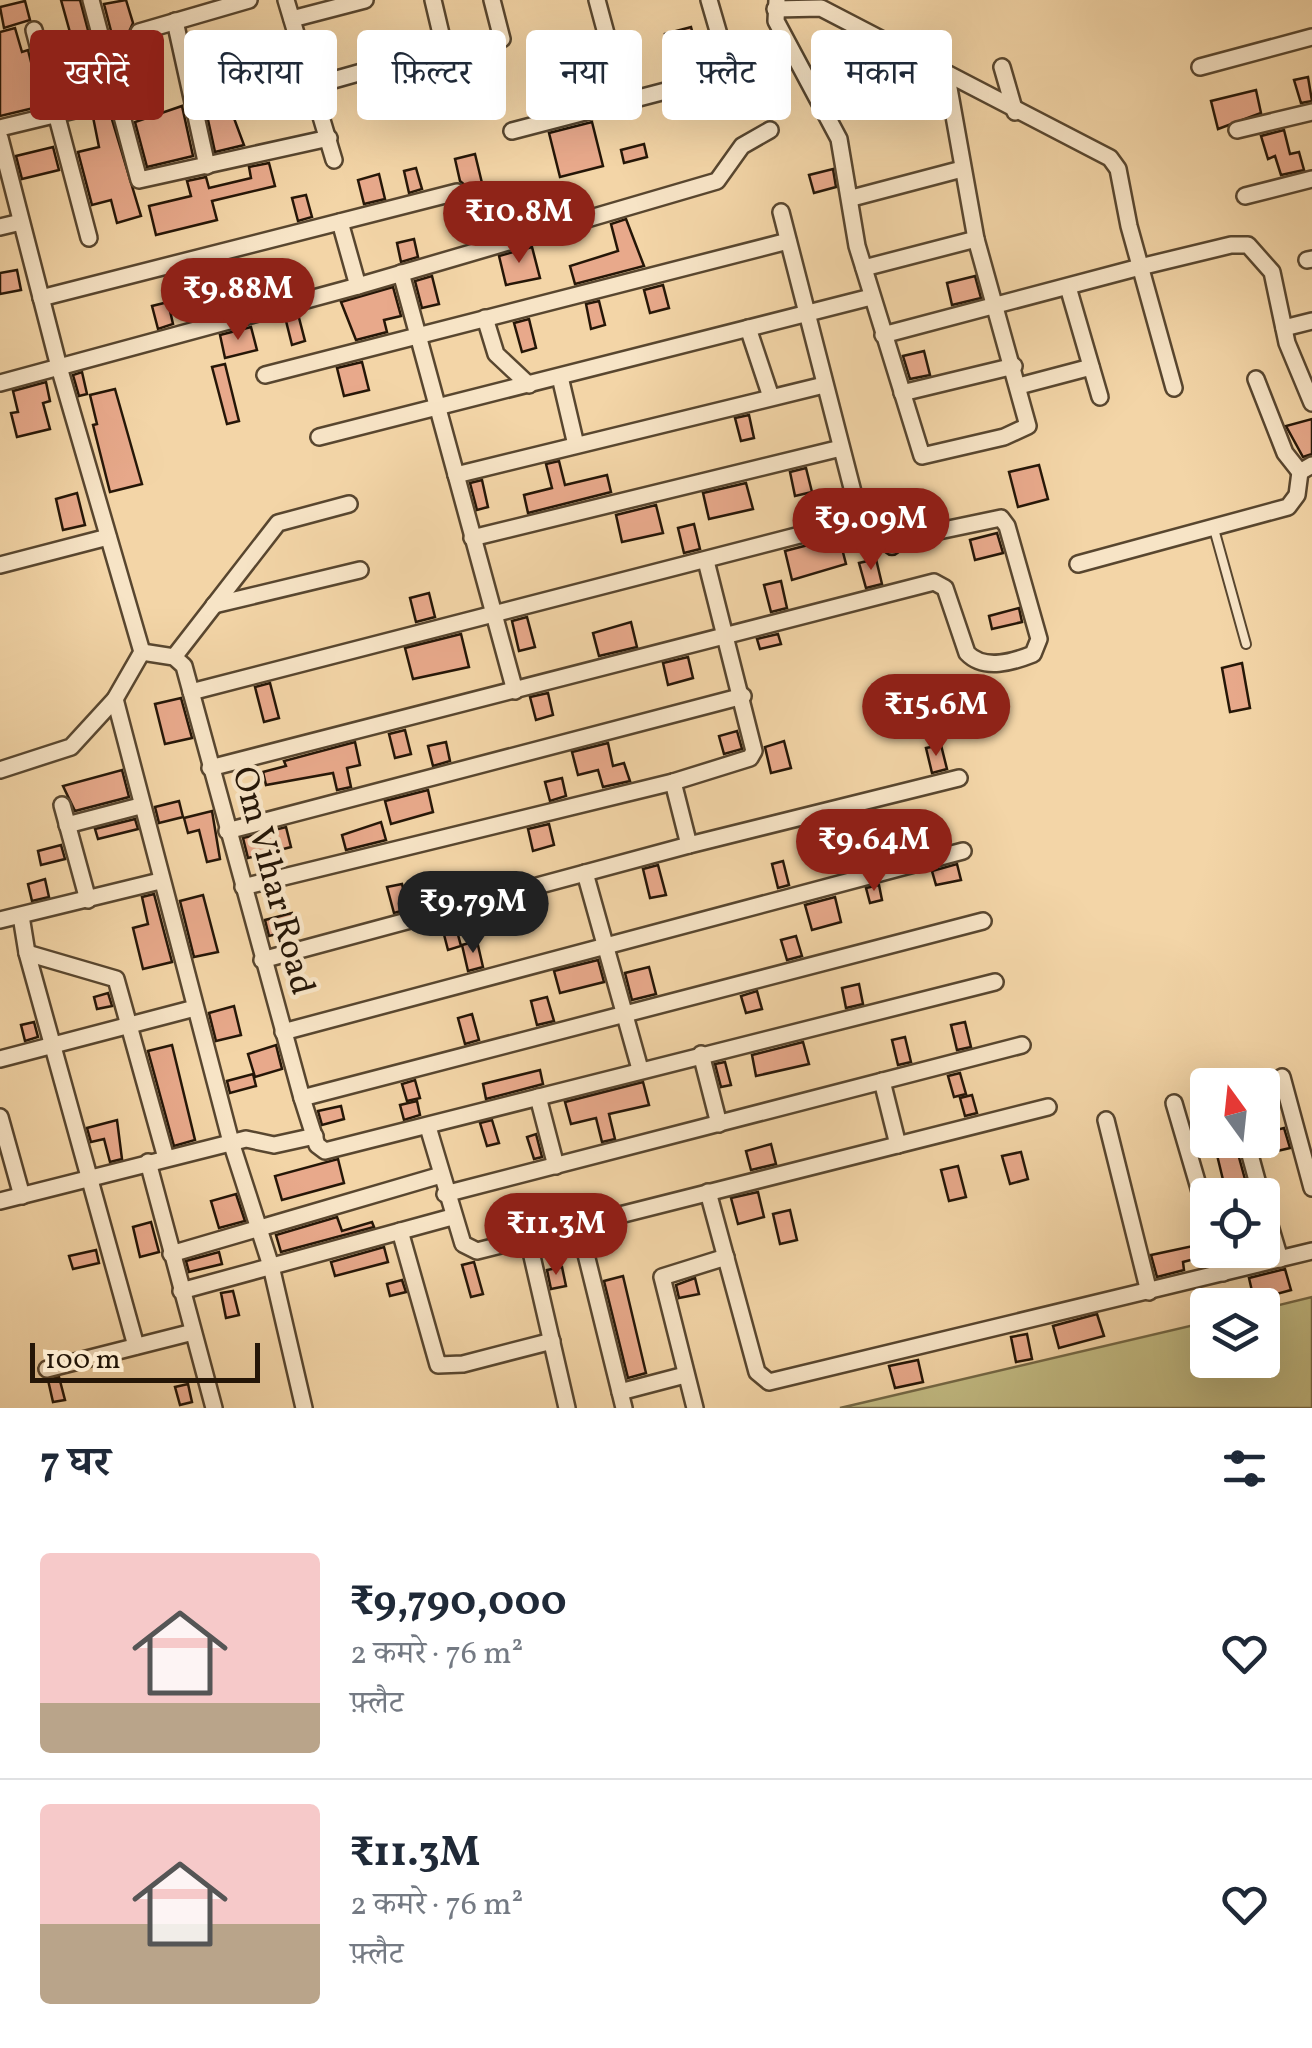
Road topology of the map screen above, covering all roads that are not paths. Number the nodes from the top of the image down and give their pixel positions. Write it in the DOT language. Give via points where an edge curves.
graph roads {
  1 [pos="91,0"];
  2 [pos="249,0"];
  3 [pos="286,0"];
  4 [pos="365,0"];
  5 [pos="433,0"];
  6 [pos="492,0"];
  7 [pos="598,0"];
  8 [pos="708,0"];
  9 [pos="341,3"];
  10 [pos="776,5"];
  11 [pos="292,19"];
  12 [pos="175,21"];
  13 [pos="98,30"];
  14 [pos="145,30"];
  15 [pos="295,30"];
  16 [pos="500,30"];
  17 [pos="606,30"];
  18 [pos="861,30"];
  19 [pos="1312,38"];
  20 [pos="1200,66"];
  21 [pos="1002,68"];
  22 [pos="337,79"];
  23 [pos="952,80"];
  24 [pos="642,99"];
  25 [pos="952,108"];
  26 [pos="1016,112"];
  27 [pos="1312,112"];
  28 [pos="32,120"];
  29 [pos="58,120"];
  30 [pos="122,120"];
  31 [pos="323,120"];
  32 [pos="560,120"];
  33 [pos="0,128"];
  34 [pos="770,130"];
  35 [pos="1237,130"];
  36 [pos="512,132"];
  37 [pos="0,138"];
  38 [pos="329,138"];
  39 [pos="334,160"];
  40 [pos="207,166"];
  41 [pos="962,169"];
  42 [pos="1312,179"];
  43 [pos="458,192"];
  44 [pos="1245,196"];
  45 [pos="852,198"];
  46 [pos="782,212"];
  47 [pos="22,222"];
  48 [pos="340,222"];
  49 [pos="0,227"];
  50 [pos="89,238"];
  51 [pos="976,239"];
  52 [pos="788,241"];
  53 [pos="1140,267"];
  54 [pos="864,268"];
  55 [pos="401,274"];
  56 [pos="358,286"];
  57 [pos="1068,287"];
  58 [pos="872,297"];
  59 [pos="41,298"];
  60 [pos="994,306"];
  61 [pos="806,312"];
  62 [pos="485,318"];
  63 [pos="1312,321"];
  64 [pos="748,328"];
  65 [pos="1284,328"];
  66 [pos="418,336"];
  67 [pos="883,336"];
  68 [pos="1014,366"];
  69 [pos="59,367"];
  70 [pos="1091,367"];
  71 [pos="265,375"];
  72 [pos="560,377"];
  73 [pos="1256,378"];
  74 [pos="0,382"];
  75 [pos="529,384"];
  76 [pos="824,385"];
  77 [pos="1019,386"];
  78 [pos="1174,388"];
  79 [pos="902,393"];
  80 [pos="1100,397"];
  81 [pos="771,398"];
  82 [pos="1312,403"];
  83 [pos="437,407"];
  84 [pos="318,437"];
  85 [pos="576,445"];
  86 [pos="841,448"];
  87 [pos="1306,469"];
  88 [pos="456,475"];
  89 [pos="349,504"];
  90 [pos="860,519"];
  91 [pos="1214,530"];
  92 [pos="108,537"];
  93 [pos="472,538"];
  94 [pos="706,561"];
  95 [pos="1078,564"];
  96 [pos="0,565"];
  97 [pos="360,570"];
  98 [pos="214,605"];
  99 [pos="494,615"];
  100 [pos="726,635"];
  101 [pos="1246,644"];
  102 [pos="142,652"];
  103 [pos="174,657"];
  104 [pos="514,690"];
  105 [pos="192,692"];
  106 [pos="742,696"];
  107 [pos="115,699"];
  108 [pos="210,768"];
  109 [pos="0,770"];
  110 [pos="959,778"];
  111 [pos="674,782"];
  112 [pos="62,805"];
  113 [pos="140,806"];
  114 [pos="66,824"];
  115 [pos="228,831"];
  116 [pos="688,844"];
  117 [pos="963,851"];
  118 [pos="585,873"];
  119 [pos="160,881"];
  120 [pos="243,888"];
  121 [pos="88,900"];
  122 [pos="21,916"];
  123 [pos="0,920"];
  124 [pos="983,922"];
  125 [pos="606,945"];
  126 [pos="27,953"];
  127 [pos="262,960"];
  128 [pos="995,982"];
  129 [pos="195,1008"];
  130 [pos="627,1010"];
  131 [pos="131,1025"];
  132 [pos="282,1032"];
  133 [pos="55,1044"];
  134 [pos="1022,1045"];
  135 [pos="701,1054"];
  136 [pos="0,1059"];
  137 [pos="640,1069"];
  138 [pos="1282,1077"];
  139 [pos="882,1082"];
  140 [pos="538,1097"];
  141 [pos="302,1098"];
  142 [pos="1174,1102"];
  143 [pos="1048,1107"];
  144 [pos="0,1118"];
  145 [pos="1106,1120"];
  146 [pos="719,1124"];
  147 [pos="428,1127"];
  148 [pos="314,1136"];
  149 [pos="231,1142"];
  150 [pos="898,1145"];
  151 [pos="166,1158"];
  152 [pos="148,1162"];
  153 [pos="556,1166"];
  154 [pos="441,1175"];
  155 [pos="92,1178"];
  156 [pos="1196,1178"];
  157 [pos="1312,1188"];
  158 [pos="708,1192"];
  159 [pos="445,1194"];
  160 [pos="22,1196"];
  161 [pos="0,1201"];
  162 [pos="452,1216"];
  163 [pos="579,1226"];
  164 [pos="259,1228"];
  165 [pos="400,1231"];
  166 [pos="528,1240"];
  167 [pos="1312,1251"];
  168 [pos="170,1254"];
  169 [pos="726,1257"];
  170 [pos="1280,1259"];
  171 [pos="271,1266"];
  172 [pos="1221,1268"];
  173 [pos="1243,1268"];
  174 [pos="1223,1273"];
  175 [pos="181,1291"];
  176 [pos="1149,1292"];
  177 [pos="192,1332"];
  178 [pos="552,1341"];
  179 [pos="136,1346"];
  180 [pos="47,1369"];
  181 [pos="685,1375"];
  182 [pos="622,1400"];
  183 [pos="300,1407"];
  184 [pos="214,1408"];
  185 [pos="567,1408"];
  186 [pos="694,1408"];
  1 -- 13 [label="street"];
  2 -- 12 [label="street"];
  3 -- 11 [label="street"];
  4 -- 9 [label="street"];
  5 -- 22 [label="street" via="440,50"];
  6 -- 16 [label="street"];
  7 -- 17 [label="street"];
  8 -- 24 [label="street" via="726,72"];
  9 -- 11 [label="street"];
  10 -- 18 [label="street" via="821,8"];
  10 -- 45 [label="street" via="785,40 839,139"];
  11 -- 15 [label="street"];
  12 -- 14 [label="street"];
  12 -- 40 [label="street"];
  19 -- 20 [label="street"];
  21 -- 26 [label="street"];
  23 -- 26 [label="street"];
  25 -- 41 [label="street"];
  26 -- 53 [label="street" via="1110,158"];
  27 -- 35 [label="street"];
  28 -- 33 [label="street"];
  29 -- 50 [label="street"];
  30 -- 40 [label="street" via="139,180"];
  31 -- 38 [label="street"];
  32 -- 36 [label="street"];
  34 -- 55 [label="street" via="742,146 716,181"];
  37 -- 47 [label="street"];
  38 -- 39 [label="street"];
  38 -- 40 [label="street"];
  41 -- 45 [label="street"];
  41 -- 51 [label="street"];
  42 -- 44 [label="street"];
  43 -- 48 [label="street"];
  45 -- 54 [label="street"];
  46 -- 52 [label="street"];
  47 -- 49 [label="street"];
  47 -- 59 [label="street"];
  48 -- 56 [label="street"];
  48 -- 59 [label="street"];
  51 -- 54 [label="street"];
  51 -- 60 [label="street"];
  52 -- 61 [label="street"];
  52 -- 62 [label="street"];
  53 -- 57 [label="street"];
  53 -- 65 [label="street" via="1248,245 1272,272"];
  53 -- 78 [label="street"];
  54 -- 58 [label="street"];
  55 -- 56 [label="street"];
  55 -- 66 [label="street"];
  56 -- 69 [label="street"];
  57 -- 60 [label="street"];
  57 -- 70 [label="street"];
  58 -- 61 [label="street"];
  58 -- 67 [label="street"];
  59 -- 69 [label="street"];
  60 -- 67 [label="street"];
  60 -- 68 [label="street"];
  61 -- 64 [label="street"];
  61 -- 76 [label="street"];
  62 -- 66 [label="street"];
  62 -- 75 [label="street" via="496,354"];
  63 -- 65 [label="street"];
  64 -- 72 [label="street"];
  64 -- 81 [label="street"];
  65 -- 82 [label="street"];
  66 -- 71 [label="street"];
  66 -- 83 [label="street"];
  67 -- 79 [label="street"];
  68 -- 77 [label="street"];
  68 -- 79 [label="street"];
  69 -- 74 [label="street"];
  69 -- 92 [label="street"];
  70 -- 77 [label="street"];
  70 -- 80 [label="street"];
  72 -- 75 [label="street"];
  72 -- 85 [label="street"];
  73 -- 87 [label="street" via="1285,453"];
  75 -- 83 [label="street"];
  76 -- 81 [label="street"];
  76 -- 86 [label="street"];
  77 -- 79 [label="street" via="1027,417 1023,431 922,456"];
  81 -- 85 [label="street"];
  83 -- 84 [label="street"];
  83 -- 88 [label="street"];
  85 -- 88 [label="street"];
  86 -- 90 [label="street"];
  86 -- 93 [label="street"];
  87 -- 91 [label="street" via="1288,507"];
  88 -- 93 [label="street"];
  89 -- 98 [label="street" via="278,523"];
  90 -- 94 [label="street"];
  90 -- 100 [label="street" via="895,512 916,536 1001,518 1036,624 1037,649 1012,661 974,660 945,588 934,582"];
  91 -- 95 [label="street"];
  91 -- 101 [label="lane"];
  92 -- 96 [label="street"];
  92 -- 102 [label="street"];
  93 -- 99 [label="street"];
  94 -- 99 [label="street"];
  94 -- 100 [label="street"];
  97 -- 98 [label="street"];
  98 -- 103 [label="street"];
  99 -- 104 [label="street"];
  99 -- 105 [label="street"];
  100 -- 104 [label="street"];
  100 -- 106 [label="street"];
  102 -- 103 [label="street"];
  102 -- 107 [label="street"];
  103 -- 105 [label="street, Om Vihar Road"];
  104 -- 108 [label="street"];
  105 -- 108 [label="street, Om Vihar Road"];
  106 -- 111 [label="street" via="754,755"];
  106 -- 115 [label="street"];
  107 -- 109 [label="street" via="72,746"];
  107 -- 113 [label="street"];
  108 -- 115 [label="street, Om Vihar Road"];
  110 -- 116 [label="street"];
  111 -- 116 [label="street"];
  111 -- 120 [label="street"];
  112 -- 114 [label="street"];
  113 -- 114 [label="street"];
  113 -- 119 [label="street"];
  114 -- 121 [label="street"];
  115 -- 120 [label="street, Om Vihar Road"];
  116 -- 118 [label="street"];
  117 -- 125 [label="street"];
  118 -- 125 [label="street"];
  118 -- 127 [label="street"];
  119 -- 121 [label="street"];
  119 -- 129 [label="street"];
  120 -- 127 [label="street, Om Vihar Road"];
  121 -- 122 [label="street"];
  122 -- 123 [label="street"];
  122 -- 126 [label="street"];
  124 -- 130 [label="street"];
  125 -- 130 [label="street"];
  125 -- 132 [label="street"];
  126 -- 131 [label="street" via="116,979"];
  126 -- 133 [label="street"];
  127 -- 132 [label="street, Om Vihar Road"];
  128 -- 135 [label="street"];
  129 -- 131 [label="street"];
  129 -- 149 [label="street"];
  130 -- 137 [label="street"];
  130 -- 141 [label="street"];
  131 -- 133 [label="street"];
  131 -- 151 [label="street"];
  132 -- 141 [label="street, Om Vihar Road"];
  133 -- 136 [label="street"];
  133 -- 155 [label="street"];
  134 -- 139 [label="street"];
  135 -- 137 [label="street"];
  135 -- 146 [label="street"];
  137 -- 140 [label="street"];
  138 -- 157 [label="street"];
  139 -- 146 [label="street"];
  139 -- 150 [label="street"];
  140 -- 147 [label="street"];
  140 -- 153 [label="street"];
  141 -- 148 [label="street, Om Vihar Road"];
  142 -- 156 [label="street"];
  143 -- 150 [label="street"];
  144 -- 160 [label="street"];
  145 -- 176 [label="street"];
  146 -- 153 [label="street"];
  147 -- 148 [label="street, Om Vihar Road" via="325,1151"];
  147 -- 154 [label="street"];
  148 -- 149 [label="street" via="282,1144"];
  149 -- 151 [label="street"];
  149 -- 164 [label="street"];
  150 -- 158 [label="street"];
  151 -- 152 [label="street"];
  152 -- 155 [label="street"];
  152 -- 168 [label="street"];
  153 -- 159 [label="street"];
  154 -- 159 [label="street"];
  154 -- 164 [label="street"];
  155 -- 160 [label="street"];
  155 -- 179 [label="street"];
  158 -- 163 [label="street"];
  158 -- 169 [label="street"];
  159 -- 162 [label="street"];
  160 -- 161 [label="street"];
  162 -- 165 [label="street"];
  162 -- 166 [label="street" via="470,1250"];
  163 -- 166 [label="street"];
  163 -- 182 [label="street"];
  164 -- 168 [label="street"];
  164 -- 171 [label="street"];
  165 -- 171 [label="street"];
  165 -- 178 [label="street" via="438,1365"];
  166 -- 178 [label="street"];
  167 -- 170 [label="street"];
  168 -- 175 [label="street"];
  169 -- 176 [label="street" via="757,1372 769,1382"];
  169 -- 181 [label="street" via="662,1278"];
  171 -- 175 [label="street"];
  171 -- 183 [label="street"];
  172 -- 174 [label="street"];
  173 -- 174 [label="street"];
  174 -- 176 [label="street"];
  175 -- 177 [label="street"];
  177 -- 179 [label="street"];
  177 -- 184 [label="street"];
  178 -- 185 [label="street"];
  179 -- 180 [label="street"];
  181 -- 182 [label="street"];
  181 -- 186 [label="street"];
}
